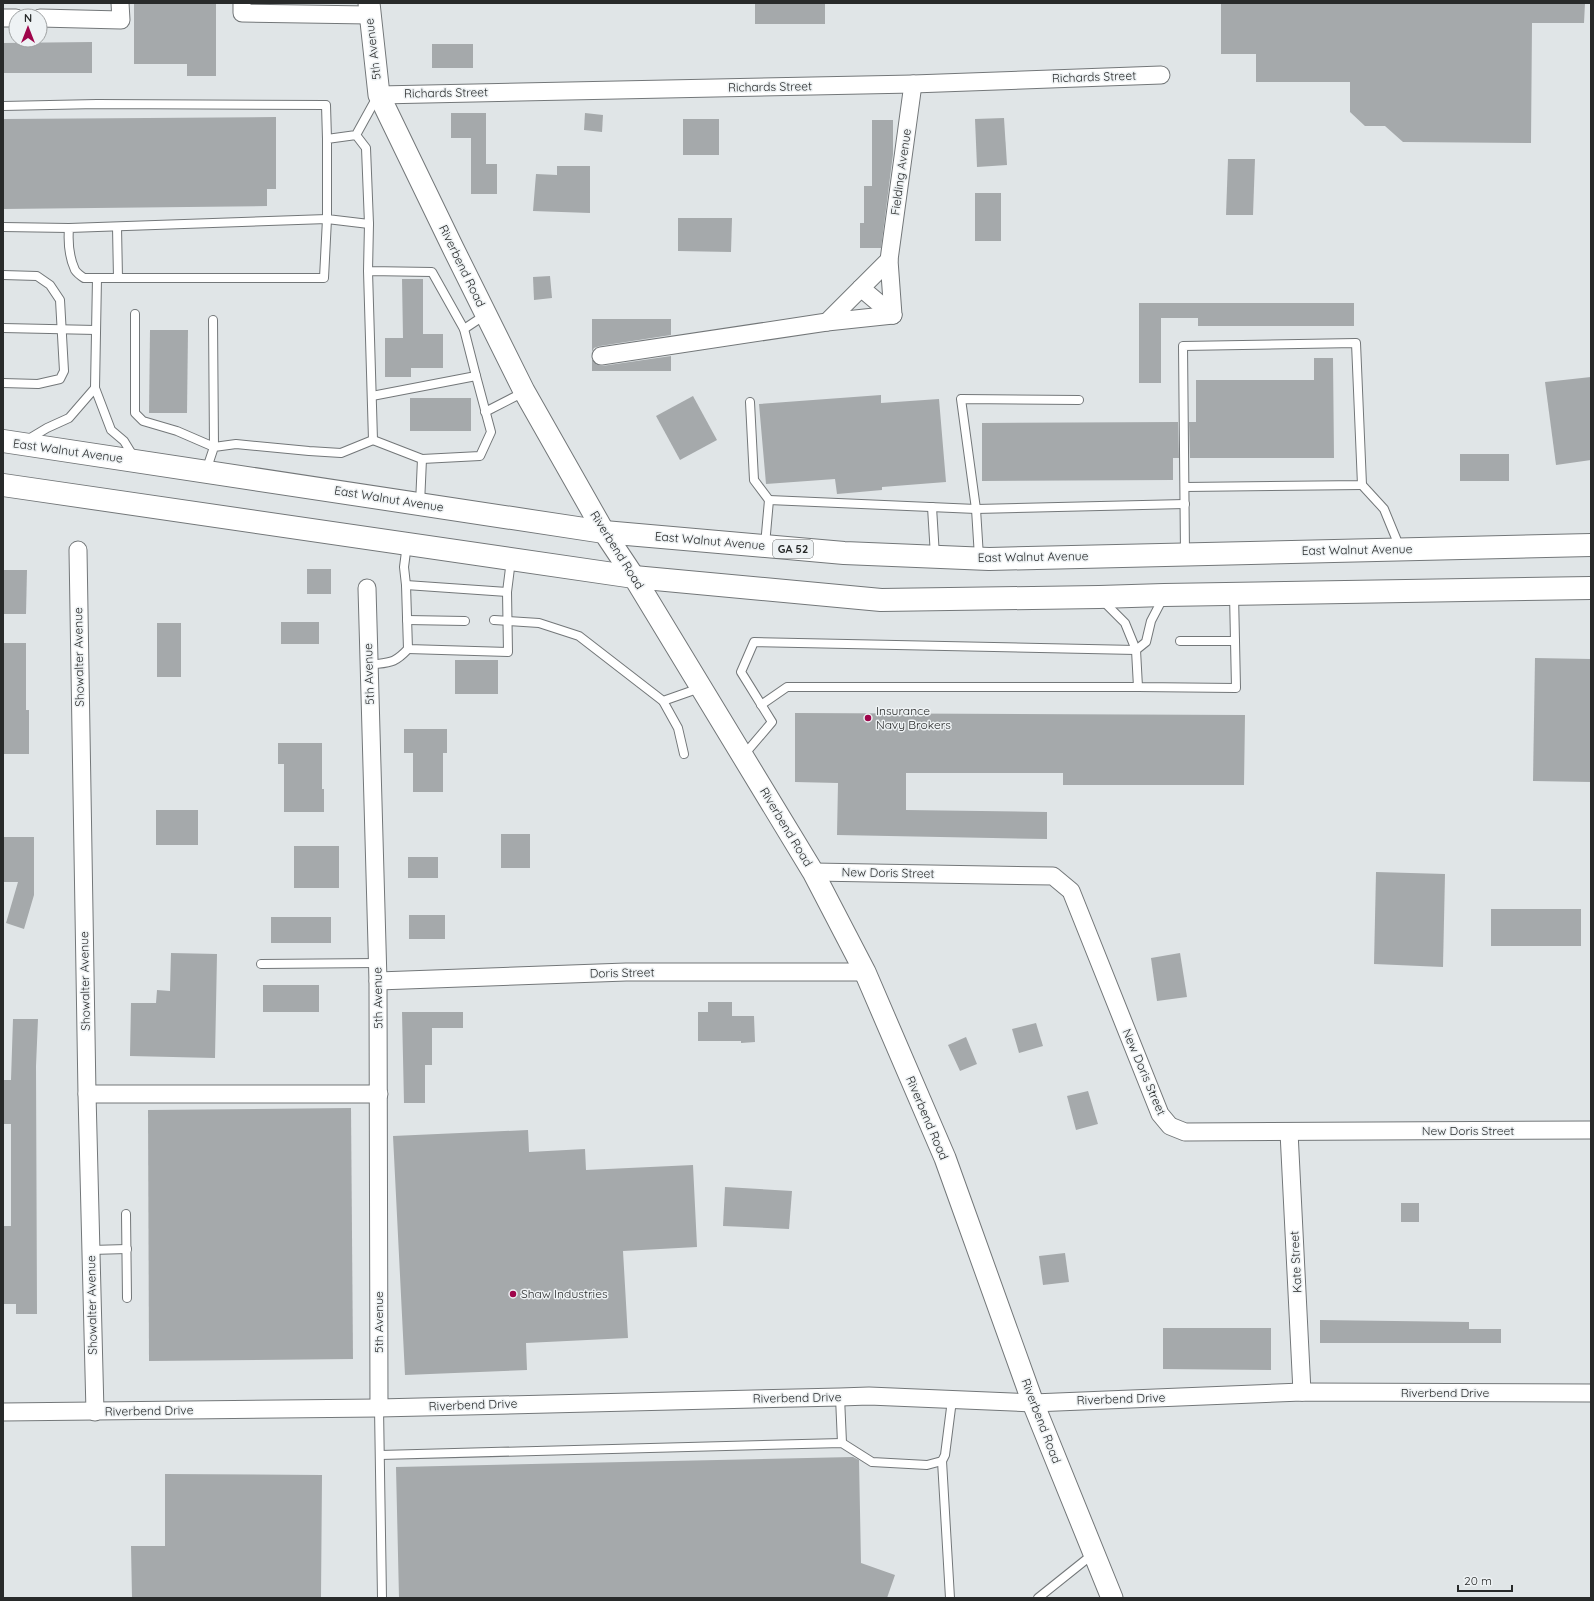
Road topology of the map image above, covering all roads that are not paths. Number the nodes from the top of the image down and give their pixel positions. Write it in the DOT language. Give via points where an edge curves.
graph roads {
  1 [pos="120,3"];
  2 [pos="242,3"];
  3 [pos="369,9"];
  4 [pos="48,18"];
  5 [pos="1161,75"];
  6 [pos="913,84"];
  7 [pos="379,95"];
  8 [pos="3,106"];
  9 [pos="356,136"];
  10 [pos="327,139"];
  11 [pos="327,219"];
  12 [pos="369,224"];
  13 [pos="117,226"];
  14 [pos="3,227"];
  15 [pos="69,228"];
  16 [pos="889,260"];
  17 [pos="368,271"];
  18 [pos="3,275"];
  19 [pos="97,278"];
  20 [pos="118,278"];
  21 [pos="862,288"];
  22 [pos="135,314"];
  23 [pos="486,314"];
  24 [pos="893,315"];
  25 [pos="213,320"];
  26 [pos="827,322"];
  27 [pos="3,328"];
  28 [pos="62,329"];
  29 [pos="96,330"];
  30 [pos="464,330"];
  31 [pos="601,356"];
  32 [pos="476,376"];
  33 [pos="3,383"];
  34 [pos="95,388"];
  35 [pos="524,392"];
  36 [pos="372,396"];
  37 [pos="1079,400"];
  38 [pos="750,402"];
  39 [pos="485,412"];
  40 [pos="373,440"];
  41 [pos="12,442"];
  42 [pos="214,447"];
  43 [pos="422,459"];
  44 [pos="136,461"];
  45 [pos="206,471"];
  46 [pos="3,485"];
  47 [pos="1362,485"];
  48 [pos="1185,487"];
  49 [pos="769,500"];
  50 [pos="420,504"];
  51 [pos="1185,504"];
  52 [pos="932,507"];
  53 [pos="976,508"];
  54 [pos="604,532"];
  55 [pos="407,544"];
  56 [pos="1591,545"];
  57 [pos="765,546"];
  58 [pos="78,550"];
  59 [pos="1401,550"];
  60 [pos="1185,554"];
  61 [pos="935,556"];
  62 [pos="979,558"];
  63 [pos="512,559"];
  64 [pos="634,577"];
  65 [pos="406,585"];
  66 [pos="367,588"];
  67 [pos="1591,588"];
  68 [pos="507,592"];
  69 [pos="1234,594"];
  70 [pos="1164,595"];
  71 [pos="1099,597"];
  72 [pos="407,620"];
  73 [pos="494,620"];
  74 [pos="507,620"];
  75 [pos="465,621"];
  76 [pos="1180,641"];
  77 [pos="1235,641"];
  78 [pos="408,649"];
  79 [pos="1136,650"];
  80 [pos="369,664"];
  81 [pos="1138,687"];
  82 [pos="701,688"];
  83 [pos="663,701"];
  84 [pos="761,705"];
  85 [pos="684,754"];
  86 [pos="743,757"];
  87 [pos="813,872"];
  88 [pos="378,963"];
  89 [pos="261,964"];
  90 [pos="865,972"];
  91 [pos="378,981"];
  92 [pos="87,1094"];
  93 [pos="379,1094"];
  94 [pos="1591,1130"];
  95 [pos="1289,1132"];
  96 [pos="126,1214"];
  97 [pos="127,1249"];
  98 [pos="91,1250"];
  99 [pos="127,1298"];
  100 [pos="1302,1392"];
  101 [pos="1591,1394"];
  102 [pos="840,1397"];
  103 [pos="952,1400"];
  104 [pos="1033,1403"];
  105 [pos="379,1408"];
  106 [pos="3,1412"];
  107 [pos="95,1412"];
  108 [pos="842,1444"];
  109 [pos="380,1455"];
  110 [pos="942,1460"];
  111 [pos="1094,1553"];
  112 [pos="382,1598"];
  113 [pos="950,1598"];
  114 [pos="1038,1598"];
  115 [pos="1112,1598"];
  1 -- 4 [label="street" via="120,20"];
  2 -- 3 [label="street" via="242,13"];
  3 -- 7 [label="street, 5th Avenue"];
  5 -- 6 [label="street, Richards Street"];
  6 -- 7 [label="street, Richards Street"];
  6 -- 16 [label="street, Fielding Avenue"];
  7 -- 9 [label="lane"];
  7 -- 23 [label="street, Riverbend Road"];
  8 -- 10 [label="lane" via="326,105"];
  9 -- 10 [label="lane"];
  9 -- 12 [label="lane" via="366,148"];
  10 -- 11 [label="lane"];
  11 -- 12 [label="lane"];
  11 -- 13 [label="lane"];
  11 -- 20 [label="lane" via="324,278"];
  12 -- 17 [label="lane"];
  13 -- 15 [label="lane"];
  13 -- 20 [label="lane"];
  14 -- 15 [label="lane"];
  15 -- 19 [label="lane" via="70,255 75,271 84,278"];
  16 -- 21 [label="street"];
  16 -- 24 [label="street, Fielding Avenue"];
  17 -- 30 [label="lane" via="432,272"];
  17 -- 36 [label="lane"];
  18 -- 28 [label="lane" via="36,276 50,285 60,300"];
  19 -- 20 [label="lane"];
  19 -- 29 [label="lane"];
  21 -- 24 [label="street"];
  21 -- 26 [label="street"];
  22 -- 42 [label="lane" via="135,413 143,421 177,431"];
  23 -- 30 [label="lane"];
  23 -- 35 [label="street, Riverbend Road"];
  24 -- 26 [label="street"];
  25 -- 42 [label="lane"];
  26 -- 31 [label="street"];
  27 -- 28 [label="lane"];
  28 -- 29 [label="lane"];
  28 -- 33 [label="lane" via="64,371 60,380 38,384"];
  29 -- 34 [label="lane"];
  30 -- 32 [label="lane"];
  32 -- 36 [label="lane"];
  32 -- 39 [label="lane"];
  34 -- 41 [label="lane" via="69,418"];
  34 -- 44 [label="lane" via="111,430 124,441"];
  35 -- 39 [label="lane"];
  35 -- 54 [label="street, Riverbend Road"];
  36 -- 40 [label="lane"];
  37 -- 53 [label="lane" via="961,399"];
  38 -- 49 [label="lane" via="754,480"];
  39 -- 43 [label="lane" via="491,432 480,456"];
  40 -- 42 [label="lane" via="341,452 236,444"];
  40 -- 43 [label="lane"];
  41 -- 44 [label="main road, East Walnut Avenue / GA 52"];
  42 -- 45 [label="lane"];
  43 -- 50 [label="lane"];
  44 -- 45 [label="main road, East Walnut Avenue / GA 52"];
  45 -- 50 [label="main road, East Walnut Avenue / GA 52"];
  46 -- 55 [label="main road"];
  47 -- 48 [label="lane"];
  47 -- 48 [label="lane" via="1356,343 1183,346"];
  47 -- 59 [label="lane" via="1384,509"];
  48 -- 51 [label="lane"];
  49 -- 52 [label="lane"];
  49 -- 57 [label="lane"];
  50 -- 54 [label="main road, East Walnut Avenue / GA 52"];
  51 -- 53 [label="lane"];
  51 -- 60 [label="lane"];
  52 -- 53 [label="lane"];
  52 -- 61 [label="lane"];
  53 -- 62 [label="lane"];
  54 -- 57 [label="main road, East Walnut Avenue / GA 52"];
  54 -- 64 [label="street, Riverbend Road"];
  55 -- 63 [label="main road"];
  55 -- 65 [label="lane" via="404,567"];
  56 -- 59 [label="main road, East Walnut Avenue / GA 52"];
  57 -- 61 [label="main road, East Walnut Avenue / GA 52" via="844,553"];
  58 -- 92 [label="street, Showalter Avenue"];
  59 -- 60 [label="main road, East Walnut Avenue / GA 52"];
  60 -- 62 [label="main road, East Walnut Avenue / GA 52"];
  61 -- 62 [label="main road, East Walnut Avenue / GA 52"];
  63 -- 64 [label="main road"];
  63 -- 68 [label="lane"];
  64 -- 71 [label="main road" via="881,600"];
  64 -- 82 [label="street, Riverbend Road"];
  65 -- 68 [label="lane"];
  65 -- 72 [label="lane"];
  66 -- 80 [label="street, 5th Avenue"];
  67 -- 69 [label="main road"];
  68 -- 74 [label="lane"];
  69 -- 70 [label="main road"];
  69 -- 77 [label="lane"];
  70 -- 71 [label="main road"];
  70 -- 79 [label="lane" via="1151,621 1146,642"];
  71 -- 79 [label="lane" via="1125,623"];
  72 -- 75 [label="lane"];
  72 -- 78 [label="lane"];
  73 -- 74 [label="lane"];
  74 -- 78 [label="lane" via="508,652"];
  74 -- 83 [label="lane" via="539,623 579,636"];
  76 -- 77 [label="lane"];
  77 -- 81 [label="lane" via="1236,688"];
  78 -- 80 [label="lane" via="398,659"];
  79 -- 81 [label="lane"];
  79 -- 84 [label="lane" via="754,642 741,672"];
  80 -- 88 [label="street, 5th Avenue"];
  81 -- 84 [label="lane" via="787,687"];
  82 -- 83 [label="lane"];
  82 -- 86 [label="street, Riverbend Road"];
  83 -- 85 [label="lane" via="678,728"];
  84 -- 86 [label="lane" via="772,722"];
  86 -- 87 [label="street, Riverbend Road"];
  87 -- 90 [label="street, Riverbend Road"];
  87 -- 95 [label="street, New Doris Street" via="1053,876 1071,890 1160,1114 1170,1126 1185,1132"];
  88 -- 89 [label="lane"];
  88 -- 91 [label="street, 5th Avenue"];
  90 -- 91 [label="street, Doris Street" via="626,972"];
  90 -- 104 [label="street, Riverbend Road" via="945,1158"];
  91 -- 93 [label="street, 5th Avenue"];
  92 -- 93 [label="street"];
  92 -- 98 [label="street, Showalter Avenue"];
  93 -- 105 [label="street, 5th Avenue"];
  94 -- 95 [label="street, New Doris Street"];
  95 -- 100 [label="street, Kate Street"];
  96 -- 97 [label="lane"];
  97 -- 98 [label="lane"];
  97 -- 99 [label="lane"];
  98 -- 107 [label="street, Showalter Avenue"];
  100 -- 101 [label="street, Riverbend Drive"];
  100 -- 104 [label="street, Riverbend Drive"];
  102 -- 103 [label="street, Riverbend Drive"];
  102 -- 105 [label="street, Riverbend Drive"];
  102 -- 108 [label="lane"];
  103 -- 104 [label="street, Riverbend Drive"];
  103 -- 110 [label="lane" via="945,1455"];
  104 -- 111 [label="street, Riverbend Road"];
  105 -- 107 [label="street, Riverbend Drive"];
  105 -- 109 [label="lane"];
  106 -- 107 [label="street, Riverbend Drive"];
  108 -- 109 [label="lane"];
  108 -- 110 [label="lane" via="872,1462 928,1465"];
  109 -- 112 [label="lane"];
  110 -- 113 [label="lane"];
  111 -- 114 [label="lane"];
  111 -- 115 [label="street, Riverbend Road"];
}
